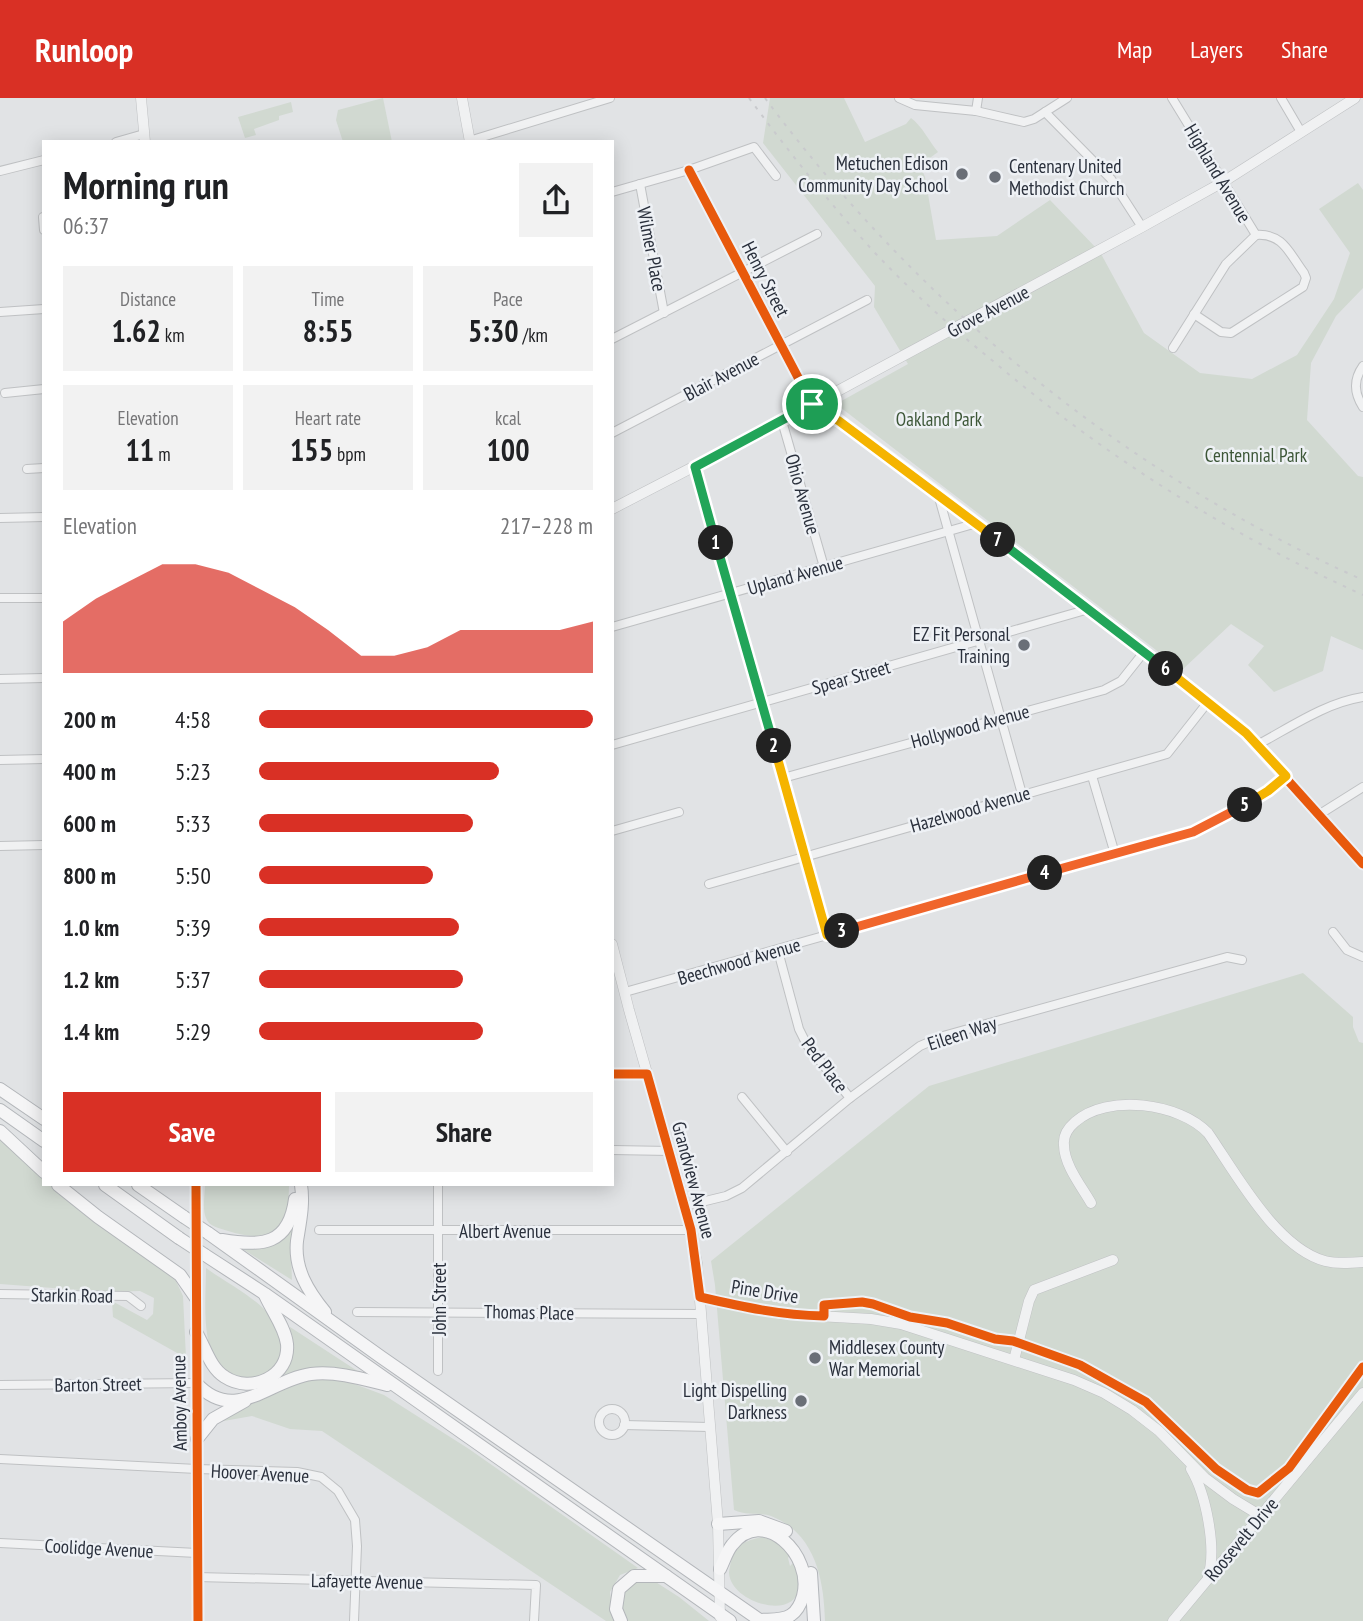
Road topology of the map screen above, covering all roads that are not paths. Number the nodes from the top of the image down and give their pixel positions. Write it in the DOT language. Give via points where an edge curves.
graph roads {
  1 [pos="141,98"];
  2 [pos="462,98"];
  3 [pos="610,98"];
  4 [pos="900,98"];
  5 [pos="978,98"];
  6 [pos="1067,98"];
  7 [pos="1172,98"];
  8 [pos="1281,98"];
  9 [pos="1355,98"];
  10 [pos="976,111"];
  11 [pos="1045,112"];
  12 [pos="1301,132"];
  13 [pos="144,138"];
  14 [pos="469,140"];
  15 [pos="472,140"];
  16 [pos="42,161"];
  17 [pos="689,170"];
  18 [pos="0,172"];
  19 [pos="776,176"];
  20 [pos="1223,182"];
  21 [pos="640,184"];
  22 [pos="614,191"];
  23 [pos="1142,227"];
  24 [pos="817,234"];
  25 [pos="1256,236"];
  26 [pos="743,273"];
  27 [pos="867,300"];
  28 [pos="42,309"];
  29 [pos="0,312"];
  30 [pos="664,313"];
  31 [pos="1194,314"];
  32 [pos="614,338"];
  33 [pos="780,345"];
  34 [pos="1173,348"];
  35 [pos="1363,366"];
  36 [pos="42,389"];
  37 [pos="5,393"];
  38 [pos="812,404"];
  39 [pos="1363,407"];
  40 [pos="782,421"];
  41 [pos="614,432"];
  42 [pos="695,467"];
  43 [pos="42,468"];
  44 [pos="27,469"];
  45 [pos="938,493"];
  46 [pos="614,508"];
  47 [pos="42,517"];
  48 [pos="0,518"];
  49 [pos="977,523"];
  50 [pos="948,531"];
  51 [pos="824,566"];
  52 [pos="731,593"];
  53 [pos="42,597"];
  54 [pos="0,598"];
  55 [pos="1089,609"];
  56 [pos="614,625"];
  57 [pos="979,641"];
  58 [pos="1143,652"];
  59 [pos="42,678"];
  60 [pos="0,679"];
  61 [pos="1363,697"];
  62 [pos="1208,702"];
  63 [pos="762,703"];
  64 [pos="1000,718"];
  65 [pos="614,744"];
  66 [pos="1257,745"];
  67 [pos="42,759"];
  68 [pos="0,760"];
  69 [pos="1092,776"];
  70 [pos="1286,776"];
  71 [pos="783,778"];
  72 [pos="1363,787"];
  73 [pos="1022,794"];
  74 [pos="679,812"];
  75 [pos="1320,814"];
  76 [pos="614,830"];
  77 [pos="42,845"];
  78 [pos="0,846"];
  79 [pos="1115,854"];
  80 [pos="806,856"];
  81 [pos="1363,864"];
  82 [pos="709,884"];
  83 [pos="1333,932"];
  84 [pos="827,935"];
  85 [pos="778,950"];
  86 [pos="614,951"];
  87 [pos="1363,957"];
  88 [pos="1242,960"];
  89 [pos="625,992"];
  90 [pos="614,1074"];
  91 [pos="647,1074"];
  92 [pos="0,1089"];
  93 [pos="742,1097"];
  94 [pos="850,1098"];
  95 [pos="0,1110"];
  96 [pos="42,1118"];
  97 [pos="0,1131"];
  98 [pos="42,1140"];
  99 [pos="614,1150"];
  100 [pos="670,1151"];
  101 [pos="787,1152"];
  102 [pos="42,1170"];
  103 [pos="59,1186"];
  104 [pos="106,1186"];
  105 [pos="139,1186"];
  106 [pos="196,1186"];
  107 [pos="294,1186"];
  108 [pos="301,1186"];
  109 [pos="438,1186"];
  110 [pos="1091,1203"];
  111 [pos="685,1206"];
  112 [pos="318,1230"];
  113 [pos="691,1230"];
  114 [pos="439,1231"];
  115 [pos="212,1236"];
  116 [pos="1113,1260"];
  117 [pos="1363,1262"];
  118 [pos="0,1294"];
  119 [pos="265,1294"];
  120 [pos="701,1297"];
  121 [pos="196,1298"];
  122 [pos="141,1306"];
  123 [pos="358,1311"];
  124 [pos="439,1311"];
  125 [pos="702,1314"];
  126 [pos="334,1323"];
  127 [pos="196,1332"];
  128 [pos="1014,1360"];
  129 [pos="439,1371"];
  130 [pos="196,1383"];
  131 [pos="0,1385"];
  132 [pos="394,1386"];
  133 [pos="1363,1393"];
  134 [pos="246,1400"];
  135 [pos="624,1425"];
  136 [pos="709,1427"];
  137 [pos="197,1439"];
  138 [pos="1183,1457"];
  139 [pos="0,1459"];
  140 [pos="197,1469"];
  141 [pos="1261,1516"];
  142 [pos="718,1524"];
  143 [pos="0,1543"];
  144 [pos="197,1553"];
  145 [pos="720,1569"];
  146 [pos="666,1576"];
  147 [pos="197,1577"];
  148 [pos="356,1581"];
  149 [pos="1205,1582"];
  150 [pos="720,1593"];
  151 [pos="723,1619"];
  152 [pos="760,1620"];
  153 [pos="198,1621"];
  154 [pos="354,1621"];
  155 [pos="534,1621"];
  156 [pos="621,1621"];
  157 [pos="814,1621"];
  158 [pos="1173,1621"];
  1 -- 13 [label="street"];
  2 -- 14 [label="street"];
  3 -- 15 [label="street"];
  4 -- 10 [label="street" via="915,105"];
  5 -- 10 [label="street"];
  6 -- 11 [label="street"];
  7 -- 20 [label="street, Highland Avenue"];
  8 -- 12 [label="street"];
  9 -- 12 [label="street, Grove Avenue"];
  10 -- 11 [label="street" via="1024,122"];
  11 -- 23 [label="street" via="1111,179"];
  12 -- 20 [label="street, Grove Avenue"];
  16 -- 18 [label="street"];
  17 -- 19 [label="street" via="754,147"];
  17 -- 21 [label="street"];
  17 -- 26 [label="street, Henry Street"];
  20 -- 23 [label="street, Grove Avenue"];
  20 -- 25 [label="street, Highland Avenue"];
  21 -- 22 [label="street"];
  21 -- 30 [label="street, Wilmer Place"];
  23 -- 38 [label="street, Grove Avenue"];
  24 -- 26 [label="street"];
  25 -- 31 [label="street, Highland Avenue" via="1226,264"];
  25 -- 31 [label="street" via="1268,234 1281,241 1304,273 1303,287 1231,333 1221,332"];
  26 -- 30 [label="street"];
  26 -- 33 [label="street, Henry Street"];
  27 -- 33 [label="street, Blair Avenue"];
  28 -- 29 [label="street"];
  30 -- 32 [label="street"];
  31 -- 34 [label="street, Highland Avenue"];
  33 -- 38 [label="street, Henry Street"];
  33 -- 41 [label="street, Blair Avenue"];
  35 -- 39 [label="street" via="1355,387"];
  36 -- 37 [label="street"];
  38 -- 40 [label="street, Grove Avenue"];
  38 -- 45 [label="street"];
  40 -- 42 [label="street, Grove Avenue"];
  40 -- 51 [label="street, Ohio Avenue"];
  42 -- 46 [label="street, Grove Avenue"];
  42 -- 52 [label="street"];
  43 -- 44 [label="street"];
  45 -- 49 [label="street"];
  45 -- 50 [label="street"];
  47 -- 48 [label="street"];
  49 -- 50 [label="street, Upland Avenue"];
  49 -- 55 [label="street"];
  50 -- 51 [label="street, Upland Avenue"];
  50 -- 57 [label="street"];
  51 -- 52 [label="street, Upland Avenue"];
  52 -- 56 [label="street, Upland Avenue"];
  52 -- 63 [label="street"];
  53 -- 54 [label="street"];
  55 -- 57 [label="street, Spear Street"];
  55 -- 58 [label="street"];
  57 -- 63 [label="street, Spear Street"];
  57 -- 64 [label="street"];
  58 -- 62 [label="street"];
  58 -- 64 [label="street, Hollywood Avenue" via="1113,686"];
  59 -- 60 [label="street"];
  61 -- 66 [label="street" via="1322,709"];
  62 -- 66 [label="street"];
  62 -- 69 [label="street, Hazelwood Avenue" via="1167,754"];
  63 -- 65 [label="street, Spear Street"];
  63 -- 71 [label="street"];
  64 -- 71 [label="street, Hollywood Avenue"];
  64 -- 73 [label="street"];
  66 -- 70 [label="street"];
  67 -- 68 [label="street"];
  69 -- 73 [label="street, Hazelwood Avenue"];
  69 -- 79 [label="street"];
  70 -- 75 [label="street"];
  70 -- 79 [label="street, Beechwood Avenue" via="1203,828"];
  71 -- 80 [label="street"];
  72 -- 75 [label="street"];
  73 -- 80 [label="street, Hazelwood Avenue"];
  74 -- 76 [label="street"];
  75 -- 81 [label="street"];
  77 -- 78 [label="street"];
  79 -- 84 [label="street, Beechwood Avenue"];
  80 -- 82 [label="street, Hazelwood Avenue"];
  80 -- 84 [label="street"];
  83 -- 87 [label="street" via="1347,950"];
  84 -- 85 [label="street, Beechwood Avenue"];
  85 -- 89 [label="street, Beechwood Avenue"];
  85 -- 94 [label="street, Ped Place" via="799,1029"];
  86 -- 89 [label="street, Grandview Avenue"];
  88 -- 94 [label="street, Eileen Way" via="1227,957 943,1036 920,1046"];
  89 -- 91 [label="street, Grandview Avenue"];
  90 -- 91 [label="street"];
  91 -- 100 [label="street, Grandview Avenue"];
  92 -- 96 [label="highway"];
  93 -- 101 [label="street"];
  94 -- 101 [label="street, Eileen Way"];
  95 -- 98 [label="highway"];
  97 -- 102 [label="highway"];
  99 -- 100 [label="street"];
  100 -- 111 [label="street, Grandview Avenue"];
  101 -- 111 [label="street, Eileen Way" via="742,1188"];
  103 -- 121 [label="highway" via="180,1275"];
  104 -- 119 [label="highway, bridge"];
  105 -- 115 [label="highway, bridge"];
  106 -- 121 [label="street, Amboy Avenue"];
  107 -- 115 [label="highway" via="293,1215 274,1239 259,1244"];
  108 -- 126 [label="highway" via="297,1261 310,1293"];
  109 -- 114 [label="street, John Street"];
  110 -- 117 [label="street" via="1065,1153 1064,1138 1072,1125 1089,1112 1110,1105 1176,1112 1208,1133 1259,1207 1300,1248 1324,1261"];
  111 -- 113 [label="street, Grandview Avenue"];
  112 -- 114 [label="street, Albert Avenue"];
  113 -- 114 [label="street, Albert Avenue"];
  113 -- 120 [label="street, Grandview Avenue"];
  114 -- 124 [label="street, John Street"];
  115 -- 126 [label="highway"];
  116 -- 128 [label="street" via="1034,1290"];
  118 -- 122 [label="street, Starkin Road" via="128,1296"];
  119 -- 127 [label="highway" via="287,1341 282,1368 269,1379 248,1384 223,1376"];
  119 -- 132 [label="highway"];
  120 -- 125 [label="street, Grandview Avenue"];
  120 -- 128 [label="street, Pine Drive" via="766,1312 901,1324"];
  121 -- 127 [label="street, Amboy Avenue"];
  123 -- 124 [label="street, Thomas Place"];
  124 -- 125 [label="street, Thomas Place"];
  124 -- 129 [label="street, John Street"];
  125 -- 136 [label="street, Grandview Avenue"];
  126 -- 150 [label="highway"];
  127 -- 130 [label="street, Amboy Avenue"];
  128 -- 138 [label="street, Pine Drive" via="1119,1401"];
  130 -- 131 [label="street, Barton Street"];
  130 -- 134 [label="highway" via="213,1397"];
  130 -- 137 [label="street, Amboy Avenue"];
  132 -- 134 [label="highway" via="309,1374"];
  132 -- 146 [label="highway"];
  133 -- 141 [label="street, Roosevelt Drive"];
  134 -- 137 [label="highway" via="213,1419"];
  135 -- 136 [label="street"];
  136 -- 142 [label="street, Grandview Avenue"];
  137 -- 140 [label="street, Amboy Avenue"];
  138 -- 141 [label="street, Pine Drive" via="1220,1490"];
  138 -- 149 [label="street" via="1198,1482 1205,1509 1211,1552"];
  139 -- 140 [label="street, Hoover Avenue"];
  140 -- 144 [label="street, Amboy Avenue"];
  140 -- 148 [label="street, Hoover Avenue" via="321,1477 338,1491 355,1520"];
  141 -- 149 [label="street, Roosevelt Drive"];
  142 -- 145 [label="street, Grandview Avenue"];
  142 -- 157 [label="highway" via="767,1523 799,1543 813,1580"];
  143 -- 144 [label="street, Coolidge Avenue"];
  144 -- 147 [label="street, Amboy Avenue"];
  145 -- 150 [label="street, Grandview Avenue"];
  145 -- 152 [label="highway" via="730,1546 756,1531 774,1534 793,1549 804,1571 800,1604 790,1616"];
  146 -- 151 [label="highway"];
  146 -- 156 [label="highway" via="634,1576 619,1588 616,1609"];
  147 -- 148 [label="street, Lafayette Avenue"];
  147 -- 153 [label="street, Amboy Avenue"];
  148 -- 154 [label="street, Hoover Avenue"];
  148 -- 155 [label="street, Lafayette Avenue" via="536,1585"];
  149 -- 158 [label="street, Roosevelt Drive"];
  150 -- 151 [label="street, Grandview Avenue"];
  150 -- 152 [label="highway"];
}
